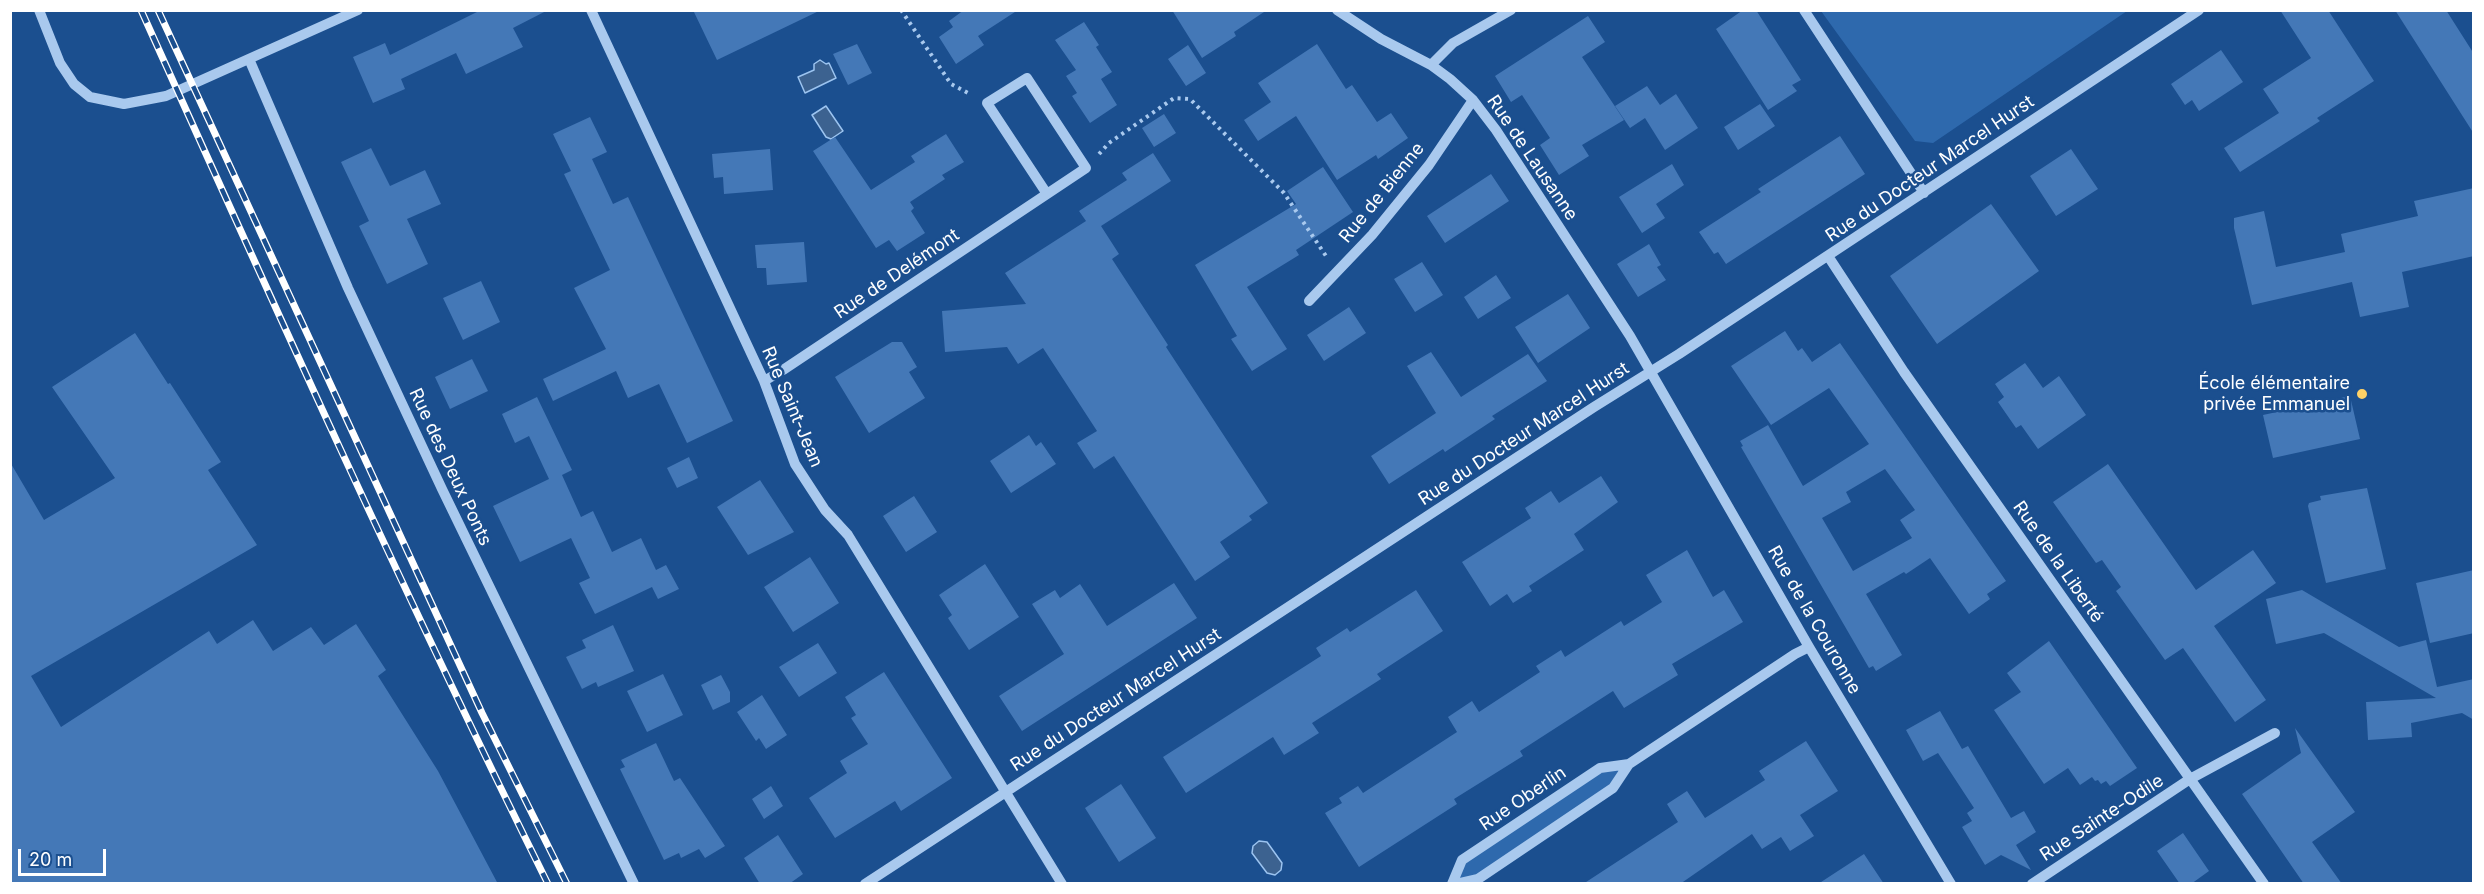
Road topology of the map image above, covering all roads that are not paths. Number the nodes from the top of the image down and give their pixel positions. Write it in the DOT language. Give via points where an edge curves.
graph roads {
  1 [pos="39,10"];
  2 [pos="358,10"];
  3 [pos="591,10"];
  4 [pos="1337,10"];
  5 [pos="1511,10"];
  6 [pos="1804,10"];
  7 [pos="2199,10"];
  8 [pos="249,59"];
  9 [pos="1431,65"];
  10 [pos="1473,100"];
  11 [pos="1924,193"];
  12 [pos="1047,194"];
  13 [pos="1828,256"];
  14 [pos="1308,301"];
  15 [pos="1651,372"];
  16 [pos="764,381"];
  17 [pos="1809,647"];
  18 [pos="2274,733"];
  19 [pos="1629,765"];
  20 [pos="2190,779"];
  21 [pos="1005,792"];
  22 [pos="634,884"];
  23 [pos="865,884"];
  24 [pos="1062,884"];
  25 [pos="1454,884"];
  26 [pos="1951,884"];
  27 [pos="2032,884"];
  28 [pos="2264,884"];
  1 -- 8 [label="street" via="60,63 74,84 90,97 107,102 124,104 166,96"];
  2 -- 8 [label="street"];
  3 -- 16 [label="street, Rue Saint-Jean"];
  4 -- 9 [label="street, Rue de Lausanne"];
  5 -- 9 [label="street" via="1454,43"];
  6 -- 11 [label="street"];
  7 -- 11 [label="street, Rue du Docteur Marcel Hurst"];
  8 -- 22 [label="street, Rue des Deux Ponts" via="348,288"];
  9 -- 10 [label="street, Rue de Lausanne"];
  10 -- 14 [label="street, Rue de Bienne" via="1429,165 1372,236"];
  10 -- 15 [label="street, Rue de Lausanne"];
  11 -- 13 [label="street, Rue du Docteur Marcel Hurst"];
  12 -- 12 [label="street, Rue de Delémont" via="1086,168 1027,78 987,103"];
  12 -- 16 [label="street, Rue de Delémont"];
  13 -- 15 [label="street, Rue du Docteur Marcel Hurst"];
  13 -- 20 [label="street, Rue de la Liberté" via="1904,372"];
  15 -- 17 [label="street, Rue de la Couronne"];
  15 -- 21 [label="street, Rue du Docteur Marcel Hurst"];
  16 -- 21 [label="street, Rue Saint-Jean" via="795,464 825,510 848,535"];
  17 -- 19 [label="street, Rue Oberlin"];
  17 -- 26 [label="street, Rue de la Couronne"];
  18 -- 20 [label="street, Rue Sainte-Odile"];
  19 -- 25 [label="street, Rue Oberlin" via="1613,788 1478,879"];
  19 -- 25 [label="street, Rue Oberlin" via="1600,768 1462,860"];
  20 -- 27 [label="street, Rue Sainte-Odile"];
  20 -- 28 [label="street, Rue de la Liberté"];
  21 -- 23 [label="street, Rue du Docteur Marcel Hurst"];
  21 -- 24 [label="street, Rue Saint-Jean"];
}
